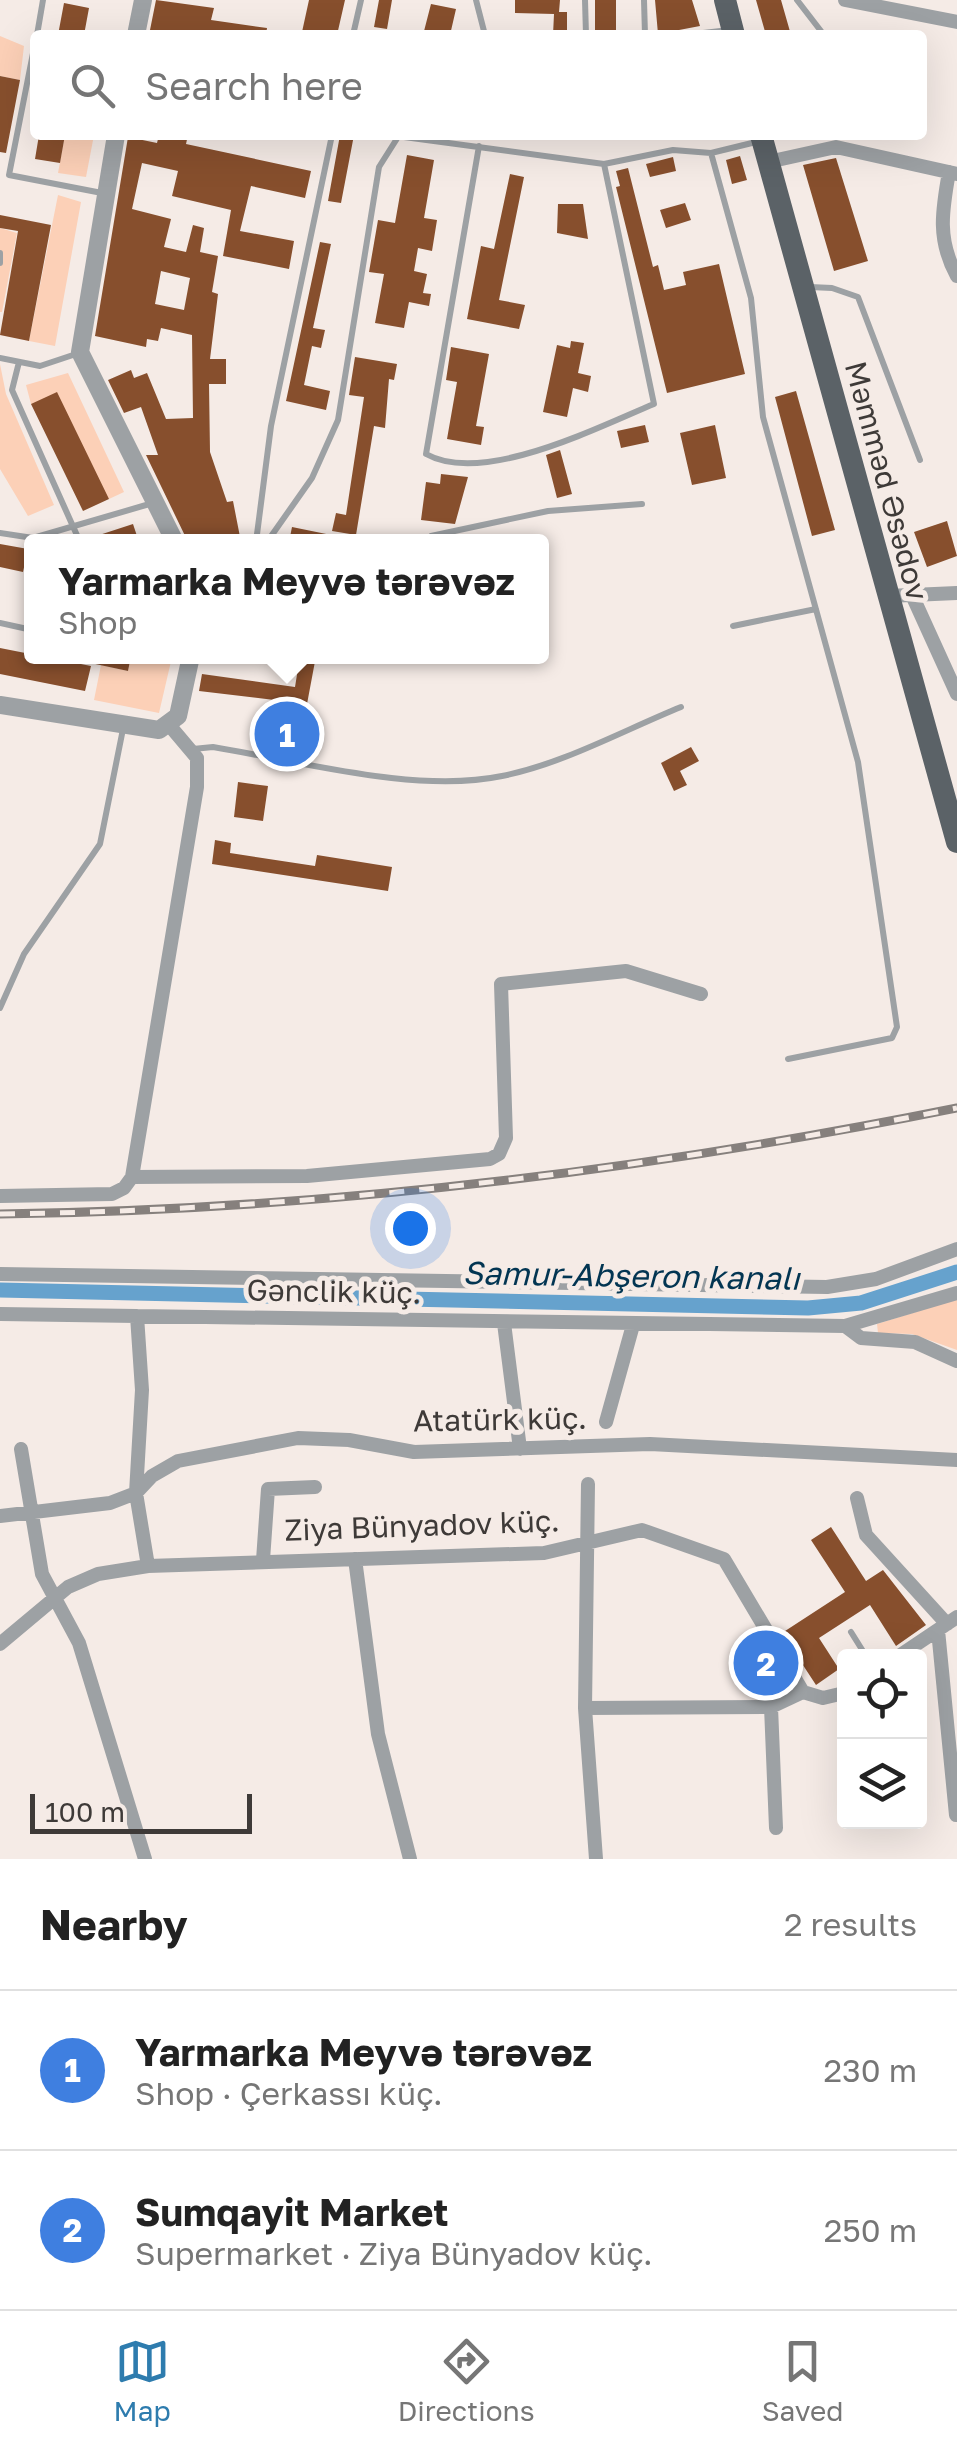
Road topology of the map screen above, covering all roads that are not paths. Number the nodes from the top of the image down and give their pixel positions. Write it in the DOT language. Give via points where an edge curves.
graph roads {
  1 [pos="43,0"];
  2 [pos="143,0"];
  3 [pos="360,0"];
  4 [pos="476,0"];
  5 [pos="585,0"];
  6 [pos="644,0"];
  7 [pos="725,0"];
  8 [pos="797,0"];
  9 [pos="844,0"];
  10 [pos="957,22"];
  11 [pos="37,30"];
  12 [pos="137,30"];
  13 [pos="354,30"];
  14 [pos="484,30"];
  15 [pos="586,30"];
  16 [pos="645,30"];
  17 [pos="733,30"];
  18 [pos="820,30"];
  19 [pos="30,64"];
  20 [pos="115,140"];
  21 [pos="331,140"];
  22 [pos="392,140"];
  23 [pos="428,140"];
  24 [pos="480,146"];
  25 [pos="764,146"];
  26 [pos="711,153"];
  27 [pos="604,164"];
  28 [pos="953,173"];
  29 [pos="4,174"];
  30 [pos="104,194"];
  31 [pos="0,253"];
  32 [pos="0,263"];
  33 [pos="957,276"];
  34 [pos="804,287"];
  35 [pos="80,352"];
  36 [pos="0,358"];
  37 [pos="19,362"];
  38 [pos="920,460"];
  39 [pos="154,503"];
  40 [pos="642,504"];
  41 [pos="74,528"];
  42 [pos="49,534"];
  43 [pos="77,534"];
  44 [pos="171,534"];
  45 [pos="257,534"];
  46 [pos="273,534"];
  47 [pos="439,534"];
  48 [pos="957,593"];
  49 [pos="912,595"];
  50 [pos="886,596"];
  51 [pos="816,609"];
  52 [pos="733,626"];
  53 [pos="190,664"];
  54 [pos="957,694"];
  55 [pos="0,705"];
  56 [pos="681,707"];
  57 [pos="170,726"];
  58 [pos="123,727"];
  59 [pos="193,749"];
  60 [pos="957,842"];
  61 [pos="701,994"];
  62 [pos="0,1008"];
  63 [pos="788,1059"];
  64 [pos="132,1177"];
  65 [pos="0,1196"];
  66 [pos="957,1249"];
  67 [pos="0,1274"];
  68 [pos="957,1293"];
  69 [pos="0,1314"];
  70 [pos="137,1316"];
  71 [pos="504,1323"];
  72 [pos="632,1325"];
  73 [pos="846,1326"];
  74 [pos="957,1361"];
  75 [pos="606,1422"];
  76 [pos="21,1449"];
  77 [pos="520,1449"];
  78 [pos="957,1460"];
  79 [pos="588,1484"];
  80 [pos="316,1487"];
  81 [pos="136,1493"];
  82 [pos="857,1498"];
  83 [pos="32,1510"];
  84 [pos="0,1516"];
  85 [pos="588,1544"];
  86 [pos="354,1559"];
  87 [pos="264,1560"];
  88 [pos="148,1566"];
  89 [pos="54,1597"];
  90 [pos="947,1624"];
  91 [pos="850,1632"];
  92 [pos="0,1644"];
  93 [pos="861,1649"];
  94 [pos="910,1649"];
  95 [pos="802,1692"];
  96 [pos="837,1695"];
  97 [pos="771,1706"];
  98 [pos="585,1708"];
  99 [pos="956,1815"];
  100 [pos="776,1828"];
  101 [pos="145,1859"];
  102 [pos="410,1859"];
  103 [pos="596,1859"];
  1 -- 11 [label="lane"];
  2 -- 12 [label="street"];
  3 -- 13 [label="lane"];
  4 -- 14 [label="lane"];
  5 -- 15 [label="lane"];
  6 -- 16 [label="lane"];
  7 -- 17 [label="main road"];
  8 -- 18 [label="lane"];
  9 -- 10 [label="street"];
  19 -- 29 [label="lane"];
  20 -- 30 [label="street"];
  21 -- 45 [label="lane" via="272,426"];
  22 -- 46 [label="lane" via="379,167 338,420 312,478"];
  23 -- 24 [label="lane"];
  24 -- 27 [label="lane"];
  24 -- 27 [label="lane" via="426,454 436,460 492,462 574,438 654,404"];
  25 -- 26 [label="lane"];
  25 -- 28 [label="street" via="836,147"];
  25 -- 34 [label="main road, Məmməd Əsədov"];
  26 -- 27 [label="lane" via="673,150"];
  26 -- 51 [label="lane" via="751,298 763,417"];
  28 -- 33 [label="street" via="941,230"];
  29 -- 30 [label="lane"];
  30 -- 35 [label="street"];
  31 -- 32 [label="lane"];
  34 -- 38 [label="lane" via="858,297"];
  34 -- 50 [label="main road, Məmməd Əsədov"];
  35 -- 37 [label="lane" via="50,364"];
  35 -- 39 [label="street"];
  36 -- 37 [label="lane"];
  37 -- 41 [label="lane" via="12,390"];
  39 -- 41 [label="lane"];
  39 -- 44 [label="street"];
  40 -- 47 [label="lane" via="548,511"];
  41 -- 42 [label="lane"];
  41 -- 43 [label="lane"];
  48 -- 49 [label="street"];
  49 -- 50 [label="street"];
  49 -- 54 [label="street"];
  50 -- 60 [label="main road, Məmməd Əsədov"];
  51 -- 52 [label="lane"];
  51 -- 63 [label="lane" via="858,762 897,1027 892,1038"];
  53 -- 57 [label="street" via="182,708"];
  55 -- 58 [label="street"];
  56 -- 59 [label="lane" via="534,766 457,780"];
  57 -- 58 [label="street"];
  57 -- 59 [label="street"];
  58 -- 62 [label="lane" via="100,844 24,954"];
  59 -- 64 [label="street" via="197,787"];
  61 -- 64 [label="street" via="626,971 501,984 506,1138 490,1159 307,1176"];
  64 -- 65 [label="street" via="112,1194"];
  66 -- 67 [label="street, Gənclik küç." via="876,1279 827,1287"];
  68 -- 73 [label="street"];
  69 -- 70 [label="street, Gənclik küç."];
  70 -- 71 [label="street, Gənclik küç."];
  70 -- 81 [label="street" via="142,1390"];
  71 -- 72 [label="street, Gənclik küç."];
  71 -- 77 [label="street"];
  72 -- 73 [label="street, Gənclik küç."];
  72 -- 75 [label="street"];
  73 -- 74 [label="street, Gənclik küç." via="860,1338 915,1342"];
  76 -- 83 [label="street"];
  77 -- 78 [label="street, Atatürk küç." via="650,1444"];
  77 -- 81 [label="street, Atatürk küç." via="414,1452 337,1439 267,1442 178,1462"];
  79 -- 85 [label="street"];
  80 -- 87 [label="street" via="268,1490"];
  81 -- 83 [label="street, Atatürk küç." via="110,1503"];
  81 -- 88 [label="street"];
  82 -- 90 [label="street" via="866,1535"];
  83 -- 84 [label="street, Atatürk küç."];
  83 -- 89 [label="street" via="38,1558"];
  85 -- 86 [label="street, Ziya Bünyadov küç." via="544,1553"];
  85 -- 95 [label="street, Ziya Bünyadov küç." via="642,1530 724,1559"];
  85 -- 98 [label="street"];
  86 -- 87 [label="street, Ziya Bünyadov küç."];
  86 -- 102 [label="street" via="378,1734"];
  87 -- 88 [label="street, Ziya Bünyadov küç."];
  88 -- 89 [label="street, Ziya Bünyadov küç." via="98,1574"];
  89 -- 92 [label="street, Ziya Bünyadov küç."];
  89 -- 101 [label="street" via="79,1644"];
  90 -- 94 [label="street"];
  90 -- 99 [label="street"];
  91 -- 93 [label="lane"];
  95 -- 96 [label="street"];
  95 -- 97 [label="street"];
  97 -- 98 [label="street"];
  97 -- 100 [label="street"];
  98 -- 103 [label="street"];
}
